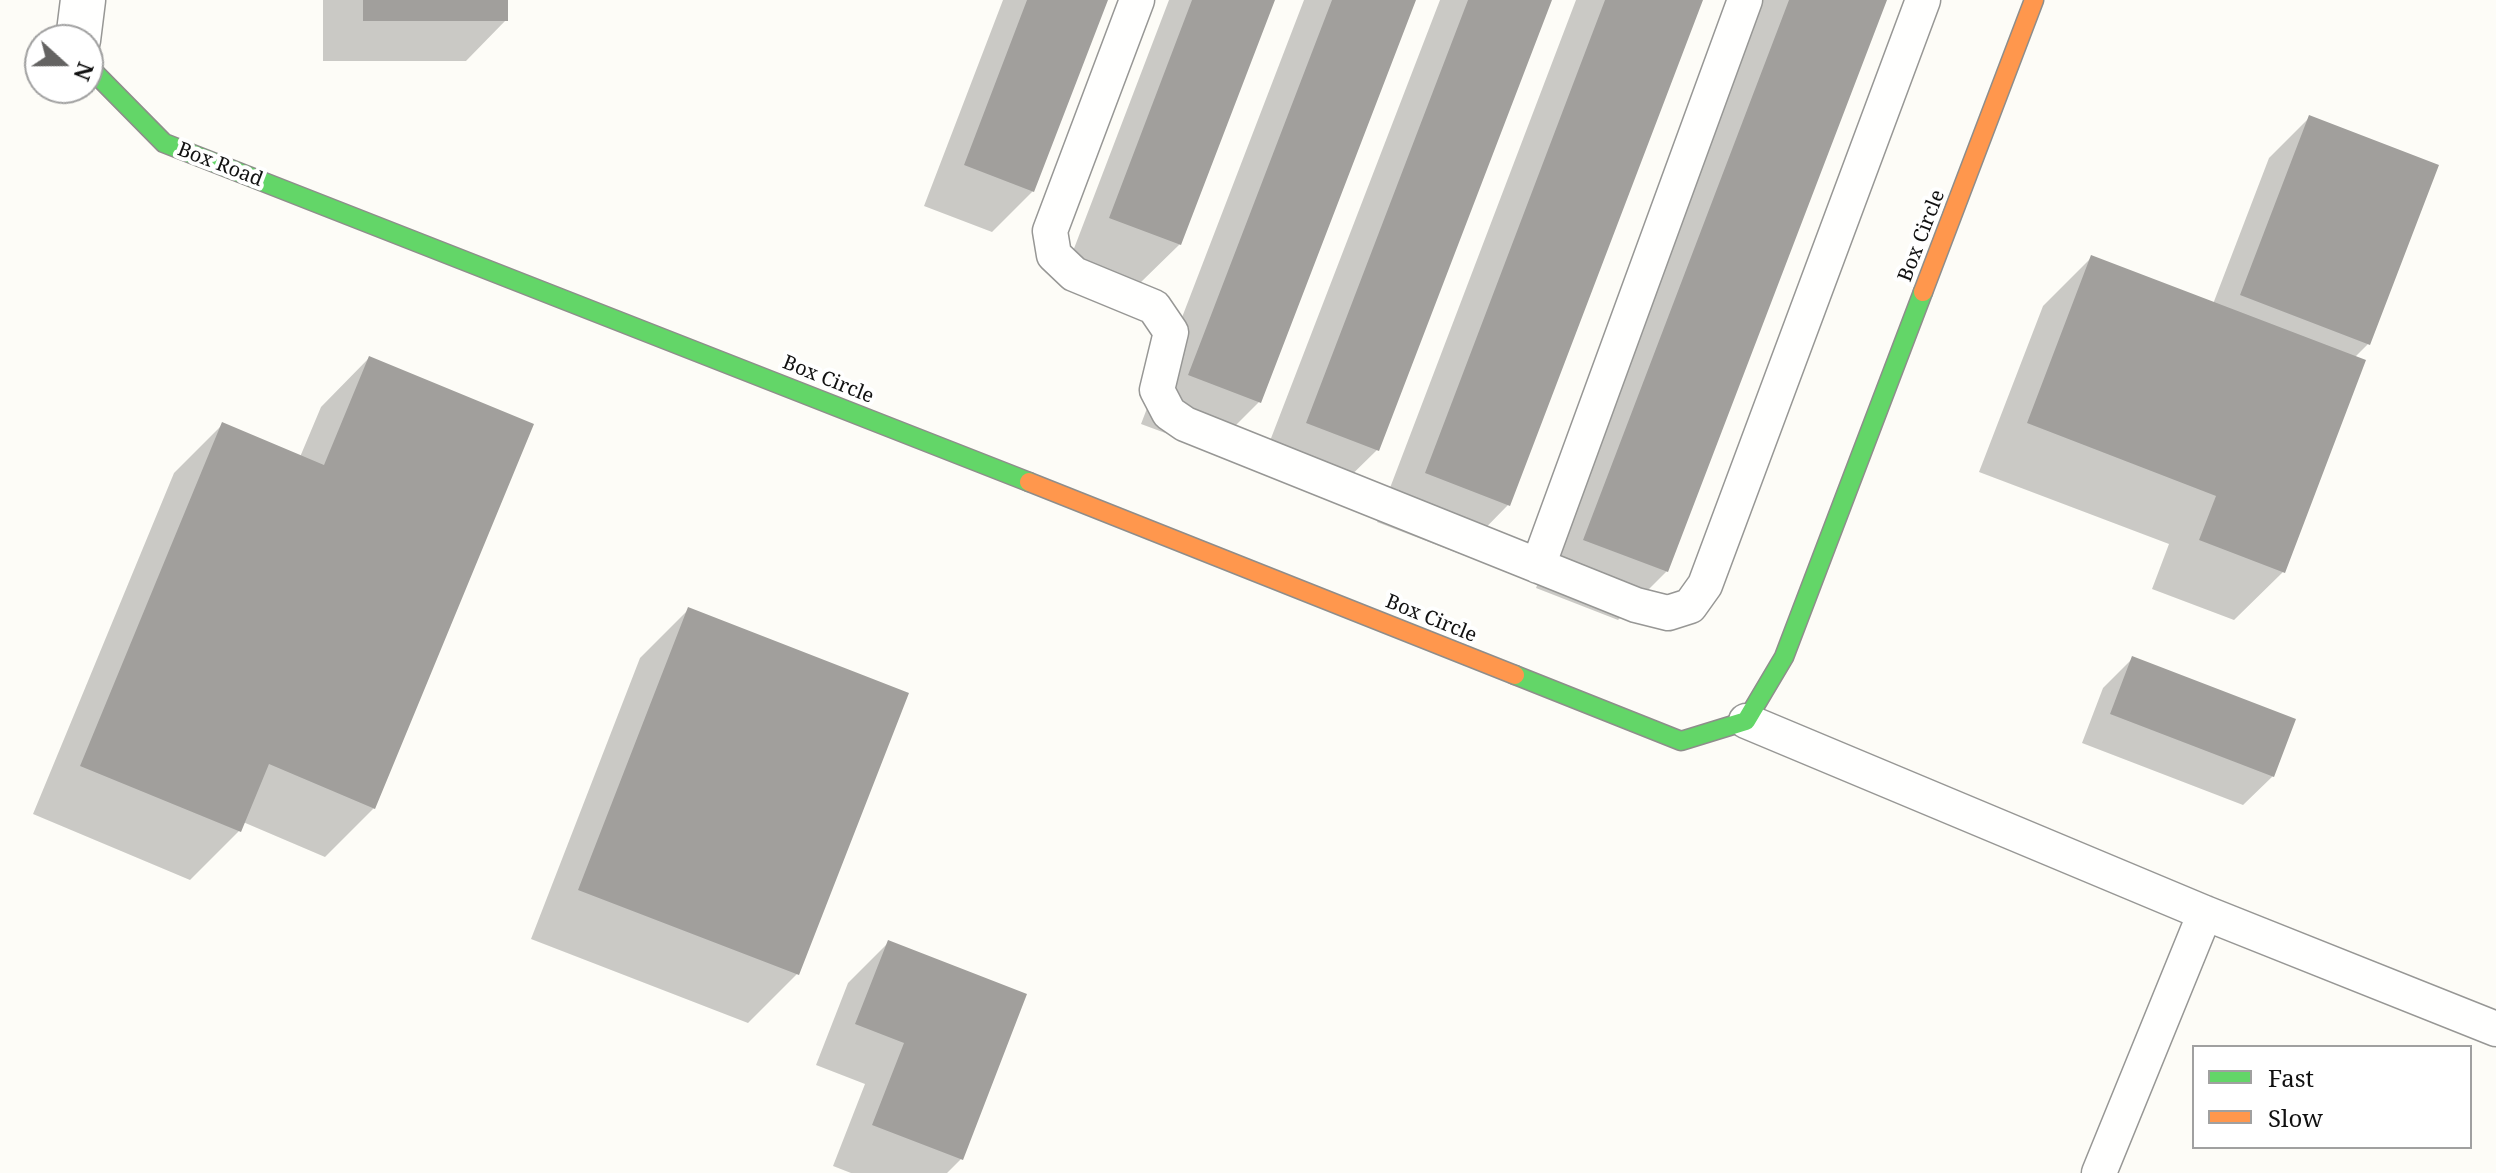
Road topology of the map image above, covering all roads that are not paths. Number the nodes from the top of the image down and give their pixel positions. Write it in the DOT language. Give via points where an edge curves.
graph roads {
  1 [pos="83,0"];
  2 [pos="1137,0"];
  3 [pos="1745,0"];
  4 [pos="1923,0"];
  5 [pos="2034,0"];
  6 [pos="80,24"];
  7 [pos="104,82"];
  8 [pos="378,224"];
  9 [pos="1538,566"];
  10 [pos="1746,721"];
  11 [pos="2205,913"];
  12 [pos="2496,1029"];
  13 [pos="2099,1173"];
  1 -- 6 [label="street"];
  2 -- 9 [label="lane" via="1050,231 1054,255 1074,274 1154,307 1171,332 1157,390 1169,413 1185,424"];
  3 -- 9 [label="lane"];
  4 -- 9 [label="lane" via="1705,585 1690,606 1668,613"];
  5 -- 10 [label="street, Box Circle" via="1784,657"];
  7 -- 8 [label="street, Box Road" via="164,143"];
  8 -- 10 [label="street, Box Circle" via="1681,741"];
  10 -- 11 [label="lane"];
  11 -- 12 [label="lane"];
  11 -- 13 [label="lane"];
}
